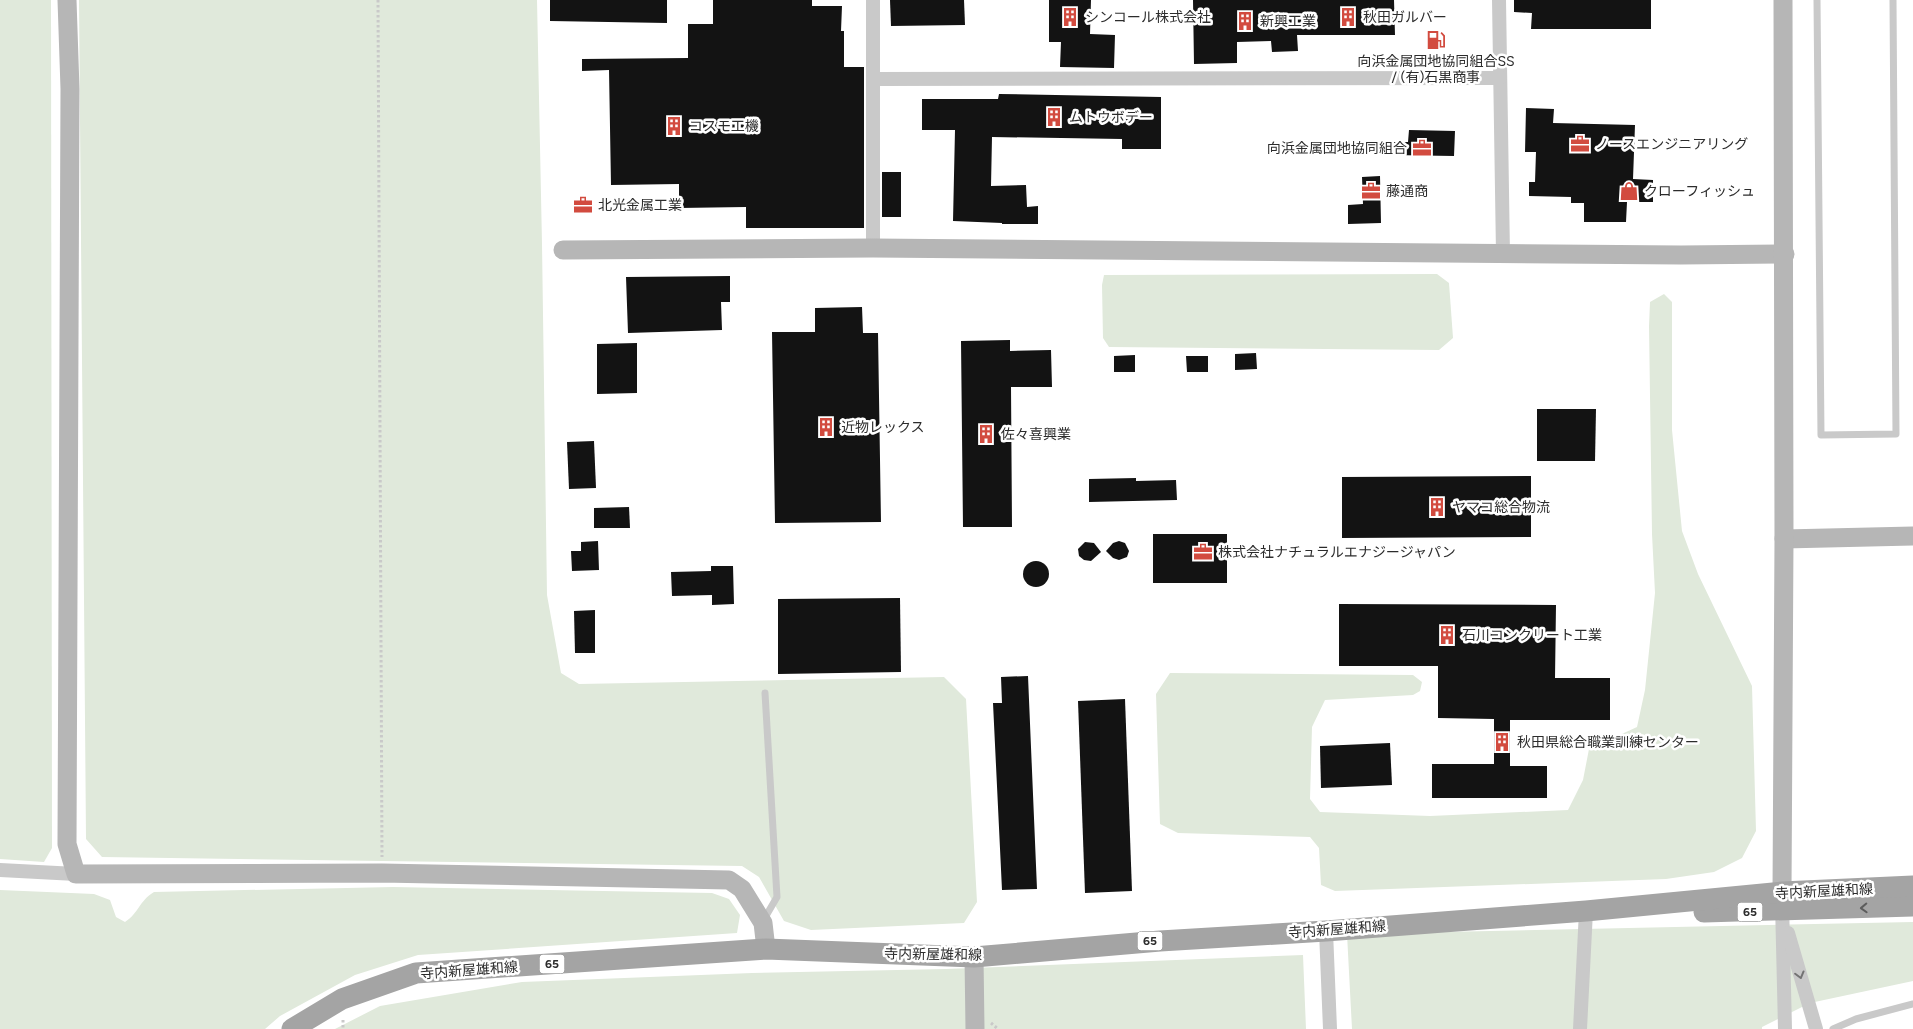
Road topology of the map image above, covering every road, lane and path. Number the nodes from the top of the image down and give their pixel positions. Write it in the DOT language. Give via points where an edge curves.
graph roads {
  1 [pos="67,0"];
  2 [pos="378,0"];
  3 [pos="874,0"];
  4 [pos="1499,0"];
  5 [pos="1783,0"];
  6 [pos="1818,0"];
  7 [pos="1892,0"];
  8 [pos="1500,78"];
  9 [pos="873,80"];
  10 [pos="873,248"];
  11 [pos="564,250"];
  12 [pos="1503,254"];
  13 [pos="1785,254"];
  14 [pos="1913,536"];
  15 [pos="1784,539"];
  16 [pos="766,693"];
  17 [pos="0,870"];
  18 [pos="382,873"];
  19 [pos="76,874"];
  20 [pos="1913,886"];
  21 [pos="1782,902"];
  22 [pos="1913,906"];
  23 [pos="1586,911"];
  24 [pos="763,922"];
  25 [pos="1326,931"];
  26 [pos="766,948"];
  27 [pos="974,957"];
  28 [pos="1913,1004"];
  29 [pos="292,1029"];
  30 [pos="975,1029"];
  31 [pos="1330,1029"];
  32 [pos="1580,1029"];
  33 [pos="1785,1029"];
  34 [pos="1816,1029"];
  35 [pos="1833,1029"];
  1 -- 19 [label="street" via="70,99 67,844"];
  2 -- 18 [label="path"];
  3 -- 9 [label="street"];
  4 -- 8 [label="street"];
  5 -- 13 [label="street"];
  6 -- 7 [label="lane" via="1821,435 1896,434"];
  8 -- 9 [label="street"];
  8 -- 12 [label="street"];
  9 -- 10 [label="street"];
  10 -- 11 [label="street"];
  10 -- 12 [label="street"];
  12 -- 13 [label="street"];
  13 -- 15 [label="street"];
  14 -- 15 [label="street"];
  15 -- 21 [label="street"];
  16 -- 24 [label="lane" via="777,897"];
  17 -- 19 [label="street"];
  18 -- 19 [label="street"];
  18 -- 24 [label="street" via="729,880 742,889"];
  20 -- 21 [label="main road, 寺内新屋雄和線 / 65"];
  22 -- 21 [label="main road, 寺内新屋雄和線 / 65, one-way"];
  21 -- 23 [label="main road, 寺内新屋雄和線 / 65"];
  21 -- 33 [label="street"];
  21 -- 34 [label="street, one-way"];
  23 -- 25 [label="main road, 寺内新屋雄和線 / 65"];
  23 -- 32 [label="street"];
  24 -- 26 [label="street"];
  25 -- 27 [label="main road, 寺内新屋雄和線 / 65" via="1160,940"];
  25 -- 31 [label="street"];
  26 -- 27 [label="main road, 寺内新屋雄和線 / 65"];
  26 -- 29 [label="main road, 寺内新屋雄和線 / 65" via="416,973 342,999"];
  27 -- 30 [label="street"];
  28 -- 35 [label="lane" via="1856,1019"];
}
